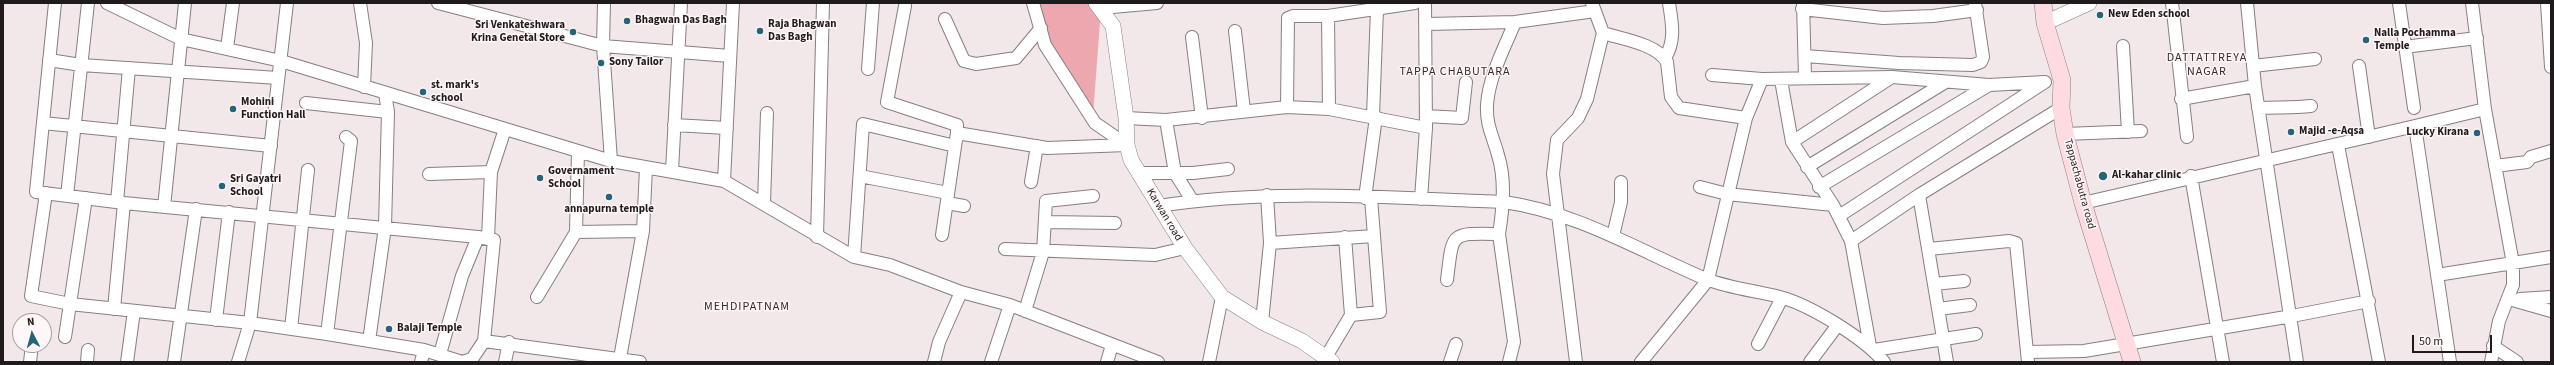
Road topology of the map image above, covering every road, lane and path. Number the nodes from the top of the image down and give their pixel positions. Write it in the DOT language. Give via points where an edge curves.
graph roads {
  1 [pos="55,3"];
  2 [pos="88,3"];
  3 [pos="107,3"];
  4 [pos="185,3"];
  5 [pos="232,3"];
  6 [pos="287,3"];
  7 [pos="360,3"];
  8 [pos="438,3"];
  9 [pos="604,3"];
  10 [pos="681,3"];
  11 [pos="733,3"];
  12 [pos="823,3"];
  13 [pos="873,3"];
  14 [pos="1034,3"];
  15 [pos="1157,3"];
  16 [pos="1415,3"];
  17 [pos="1426,3"];
  18 [pos="1669,3"];
  19 [pos="2042,3"];
  20 [pos="2088,3"];
  21 [pos="2172,3"];
  22 [pos="2247,3"];
  23 [pos="2400,3"];
  24 [pos="2472,3"];
  25 [pos="2547,3"];
  26 [pos="1099,5"];
  27 [pos="905,6"];
  28 [pos="1802,6"];
  29 [pos="1976,6"];
  30 [pos="124,7"];
  31 [pos="1594,7"];
  32 [pos="1377,9"];
  33 [pos="1328,16"];
  34 [pos="945,19"];
  35 [pos="1515,22"];
  36 [pos="2046,23"];
  37 [pos="1426,24"];
  38 [pos="1041,28"];
  39 [pos="1235,31"];
  40 [pos="1603,33"];
  41 [pos="1192,37"];
  42 [pos="2477,38"];
  43 [pos="181,39"];
  44 [pos="603,46"];
  45 [pos="2123,46"];
  46 [pos="2404,47"];
  47 [pos="226,48"];
  48 [pos="678,54"];
  49 [pos="730,56"];
  50 [pos="1806,56"];
  51 [pos="1665,58"];
  52 [pos="2315,59"];
  53 [pos="49,60"];
  54 [pos="281,61"];
  55 [pos="81,66"];
  56 [pos="2253,66"];
  57 [pos="2359,66"];
  58 [pos="2551,67"];
  59 [pos="129,68"];
  60 [pos="868,69"];
  61 [pos="179,70"];
  62 [pos="1712,75"];
  63 [pos="1805,77"];
  64 [pos="278,78"];
  65 [pos="1892,78"];
  66 [pos="1762,79"];
  67 [pos="1781,80"];
  68 [pos="2054,81"];
  69 [pos="1466,82"];
  70 [pos="1944,83"];
  71 [pos="1989,85"];
  72 [pos="2255,86"];
  73 [pos="364,87"];
  74 [pos="385,93"];
  75 [pos="2181,99"];
  76 [pos="306,103"];
  77 [pos="2311,106"];
  78 [pos="1287,107"];
  79 [pos="1329,108"];
  80 [pos="2061,108"];
  81 [pos="2258,108"];
  82 [pos="2414,108"];
  83 [pos="2485,109"];
  84 [pos="1244,111"];
  85 [pos="388,112"];
  86 [pos="767,113"];
  87 [pos="1426,116"];
  88 [pos="1375,117"];
  89 [pos="1126,118"];
  90 [pos="1202,118"];
  91 [pos="1746,118"];
  92 [pos="1166,120"];
  93 [pos="43,123"];
  94 [pos="674,125"];
  95 [pos="2415,126"];
  96 [pos="75,128"];
  97 [pos="727,128"];
  98 [pos="1426,128"];
  99 [pos="505,129"];
  100 [pos="2141,131"];
  101 [pos="123,132"];
  102 [pos="2128,132"];
  103 [pos="957,133"];
  104 [pos="2065,134"];
  105 [pos="172,136"];
  106 [pos="346,137"];
  107 [pos="2187,137"];
  108 [pos="2369,137"];
  109 [pos="1792,142"];
  110 [pos="2338,145"];
  111 [pos="271,146"];
  112 [pos="955,146"];
  113 [pos="1037,146"];
  114 [pos="1127,146"];
  115 [pos="578,151"];
  116 [pos="2551,151"];
  117 [pos="611,161"];
  118 [pos="2267,161"];
  119 [pos="2495,166"];
  120 [pos="646,168"];
  121 [pos="1807,168"];
  122 [pos="1228,169"];
  123 [pos="308,170"];
  124 [pos="672,171"];
  125 [pos="491,172"];
  126 [pos="1139,172"];
  127 [pos="1175,173"];
  128 [pos="429,174"];
  129 [pos="860,176"];
  130 [pos="2191,176"];
  131 [pos="724,181"];
  132 [pos="1031,182"];
  133 [pos="1621,182"];
  134 [pos="1700,187"];
  135 [pos="1819,187"];
  136 [pos="46,193"];
  137 [pos="1727,194"];
  138 [pos="1267,195"];
  139 [pos="1919,195"];
  140 [pos="67,196"];
  141 [pos="1093,196"];
  142 [pos="86,198"];
  143 [pos="948,198"];
  144 [pos="1368,198"];
  145 [pos="1421,199"];
  146 [pos="1192,200"];
  147 [pos="1504,202"];
  148 [pos="120,203"];
  149 [pos="764,203"];
  150 [pos="2083,203"];
  151 [pos="1833,205"];
  152 [pos="964,206"];
  153 [pos="1158,206"];
  154 [pos="164,207"];
  155 [pos="196,209"];
  156 [pos="228,212"];
  157 [pos="1557,214"];
  158 [pos="263,215"];
  159 [pos="1839,216"];
  160 [pos="302,220"];
  161 [pos="1046,222"];
  162 [pos="339,223"];
  163 [pos="1115,223"];
  164 [pos="385,227"];
  165 [pos="643,231"];
  166 [pos="576,232"];
  167 [pos="1499,234"];
  168 [pos="942,235"];
  169 [pos="1374,236"];
  170 [pos="1613,236"];
  171 [pos="483,237"];
  172 [pos="817,237"];
  173 [pos="1345,237"];
  174 [pos="1851,241"];
  175 [pos="1270,243"];
  176 [pos="1185,248"];
  177 [pos="1005,249"];
  178 [pos="1929,249"];
  179 [pos="1043,252"];
  180 [pos="854,257"];
  181 [pos="2551,257"];
  182 [pos="2513,264"];
  183 [pos="2437,275"];
  184 [pos="1447,280"];
  185 [pos="1708,280"];
  186 [pos="1964,281"];
  187 [pos="1934,284"];
  188 [pos="961,292"];
  189 [pos="537,297"];
  190 [pos="1222,297"];
  191 [pos="2551,297"];
  192 [pos="1782,298"];
  193 [pos="2509,299"];
  194 [pos="2369,300"];
  195 [pos="70,304"];
  196 [pos="1010,305"];
  197 [pos="1970,305"];
  198 [pos="114,308"];
  199 [pos="1938,309"];
  200 [pos="134,311"];
  201 [pos="1024,311"];
  202 [pos="2551,311"];
  203 [pos="1350,315"];
  204 [pos="2292,316"];
  205 [pos="180,317"];
  206 [pos="216,320"];
  207 [pos="1262,322"];
  208 [pos="250,323"];
  209 [pos="1837,326"];
  210 [pos="2218,328"];
  211 [pos="290,329"];
  212 [pos="327,334"];
  213 [pos="1976,334"];
  214 [pos="65,337"];
  215 [pos="1942,340"];
  216 [pos="369,341"];
  217 [pos="484,341"];
  218 [pos="508,342"];
  219 [pos="2126,343"];
  220 [pos="1456,344"];
  221 [pos="1758,344"];
  222 [pos="1112,346"];
  223 [pos="2493,346"];
  224 [pos="424,350"];
  225 [pos="440,354"];
  226 [pos="1875,355"];
  227 [pos="2084,356"];
  228 [pos="2027,357"];
  229 [pos="587,358"];
  230 [pos="620,358"];
  231 [pos="1329,360"];
  232 [pos="128,362"];
  233 [pos="174,362"];
  234 [pos="238,362"];
  235 [pos="421,362"];
  236 [pos="462,362"];
  237 [pos="505,362"];
  238 [pos="640,362"];
  239 [pos="934,362"];
  240 [pos="991,362"];
  241 [pos="1107,362"];
  242 [pos="1158,362"];
  243 [pos="1209,362"];
  244 [pos="1450,362"];
  245 [pos="1509,362"];
  246 [pos="1576,362"];
  247 [pos="1641,362"];
  248 [pos="1810,362"];
  249 [pos="1946,362"];
  250 [pos="2132,362"];
  251 [pos="2223,362"];
  252 [pos="2297,362"];
  253 [pos="2379,362"];
  254 [pos="2450,362"];
  255 [pos="2490,362"];
  256 [pos="2517,362"];
  1 -- 53 [label="street"];
  2 -- 55 [label="street"];
  3 -- 30 [label="street"];
  4 -- 43 [label="street"];
  5 -- 47 [label="street"];
  6 -- 54 [label="street"];
  7 -- 73 [label="street" via="366,43"];
  8 -- 44 [label="street"];
  9 -- 44 [label="street"];
  10 -- 48 [label="street"];
  11 -- 49 [label="street"];
  12 -- 172 [label="street"];
  13 -- 60 [label="street"];
  14 -- 38 [label="street"];
  15 -- 26 [label="street"];
  16 -- 32 [label="street"];
  17 -- 37 [label="street"];
  18 -- 51 [label="street" via="1674,32"];
  19 -- 36 [label="main road, Tappachabutra road"];
  20 -- 36 [label="street"];
  21 -- 75 [label="street"];
  22 -- 56 [label="street"];
  23 -- 46 [label="street"];
  24 -- 42 [label="street"];
  25 -- 58 [label="street"];
  26 -- 89 [label="street, Karwan road" via="1113,26"];
  27 -- 103 [label="street" via="887,102 957,125"];
  28 -- 29 [label="street" via="1882,18 1933,16"];
  28 -- 50 [label="street"];
  29 -- 50 [label="street" via="1983,57 1981,62 1899,63"];
  30 -- 43 [label="street"];
  31 -- 35 [label="street"];
  31 -- 40 [label="street"];
  32 -- 33 [label="street"];
  32 -- 88 [label="street"];
  33 -- 78 [label="street" via="1288,18"];
  33 -- 79 [label="street"];
  34 -- 38 [label="street" via="964,61 976,64 1016,58"];
  35 -- 37 [label="street"];
  35 -- 147 [label="street" via="1492,78 1487,105 1488,131 1499,156"];
  36 -- 68 [label="main road, Tappachabutra road"];
  37 -- 87 [label="street"];
  38 -- 114 [label="street" via="1045,45 1094,122"];
  39 -- 84 [label="street"];
  40 -- 51 [label="street" via="1655,50"];
  40 -- 157 [label="street" via="1587,99 1578,118 1557,140 1553,174"];
  41 -- 90 [label="street"];
  42 -- 46 [label="street"];
  42 -- 83 [label="street"];
  43 -- 47 [label="street"];
  43 -- 61 [label="street"];
  44 -- 48 [label="street"];
  44 -- 117 [label="street"];
  45 -- 102 [label="street"];
  46 -- 82 [label="street"];
  47 -- 54 [label="street"];
  48 -- 49 [label="street"];
  48 -- 94 [label="street"];
  49 -- 97 [label="street"];
  50 -- 63 [label="street"];
  51 -- 91 [label="street" via="1671,97 1679,108"];
  52 -- 56 [label="street"];
  53 -- 55 [label="street"];
  53 -- 93 [label="street"];
  54 -- 64 [label="street"];
  54 -- 73 [label="street"];
  55 -- 59 [label="street"];
  55 -- 96 [label="street"];
  56 -- 72 [label="street"];
  57 -- 108 [label="street"];
  59 -- 61 [label="street"];
  59 -- 101 [label="street"];
  61 -- 64 [label="street"];
  61 -- 105 [label="street"];
  62 -- 66 [label="street"];
  63 -- 65 [label="street"];
  63 -- 67 [label="street"];
  64 -- 111 [label="street"];
  65 -- 70 [label="street"];
  65 -- 109 [label="street"];
  66 -- 67 [label="street"];
  66 -- 91 [label="street"];
  67 -- 109 [label="street"];
  68 -- 71 [label="street"];
  68 -- 80 [label="main road, Tappachabutra road"];
  68 -- 159 [label="street"];
  69 -- 87 [label="street" via="1462,118"];
  70 -- 71 [label="street"];
  70 -- 121 [label="street"];
  71 -- 135 [label="street"];
  72 -- 75 [label="street"];
  72 -- 81 [label="street"];
  73 -- 74 [label="street"];
  74 -- 85 [label="street"];
  74 -- 99 [label="street"];
  75 -- 107 [label="street"];
  76 -- 85 [label="street"];
  77 -- 81 [label="street" via="2291,109 2282,106"];
  78 -- 79 [label="street"];
  78 -- 84 [label="street"];
  79 -- 88 [label="street"];
  80 -- 104 [label="main road, Tappachabutra road"];
  80 -- 139 [label="street"];
  81 -- 118 [label="street"];
  83 -- 95 [label="street"];
  83 -- 119 [label="street"];
  84 -- 90 [label="street"];
  85 -- 164 [label="street"];
  86 -- 149 [label="street"];
  87 -- 98 [label="street"];
  88 -- 98 [label="street"];
  88 -- 144 [label="street"];
  89 -- 92 [label="street"];
  89 -- 114 [label="street, Karwan road"];
  90 -- 92 [label="street"];
  91 -- 137 [label="street"];
  92 -- 127 [label="street"];
  93 -- 96 [label="street"];
  93 -- 136 [label="street" via="36,192"];
  94 -- 97 [label="street"];
  94 -- 124 [label="street"];
  95 -- 108 [label="street"];
  95 -- 183 [label="street"];
  96 -- 101 [label="street"];
  96 -- 140 [label="street"];
  97 -- 131 [label="street"];
  98 -- 145 [label="street"];
  99 -- 115 [label="street"];
  99 -- 125 [label="street"];
  100 -- 102 [label="street"];
  101 -- 105 [label="street"];
  101 -- 148 [label="street"];
  102 -- 104 [label="street"];
  103 -- 112 [label="street"];
  103 -- 113 [label="street"];
  104 -- 150 [label="main road, Tappachabutra road"];
  105 -- 111 [label="street"];
  105 -- 154 [label="street"];
  106 -- 162 [label="street" via="351,141"];
  108 -- 110 [label="street"];
  109 -- 121 [label="street"];
  110 -- 118 [label="street"];
  110 -- 194 [label="street"];
  111 -- 158 [label="street"];
  112 -- 129 [label="street" via="863,124"];
  112 -- 143 [label="street"];
  113 -- 114 [label="street"];
  113 -- 132 [label="street"];
  114 -- 126 [label="street, Karwan road"];
  115 -- 117 [label="street"];
  115 -- 166 [label="street"];
  116 -- 119 [label="street" via="2531,157 2527,162"];
  117 -- 120 [label="street"];
  118 -- 130 [label="street"];
  118 -- 204 [label="street"];
  119 -- 182 [label="street"];
  120 -- 124 [label="street"];
  120 -- 165 [label="street"];
  121 -- 135 [label="street"];
  122 -- 127 [label="street"];
  123 -- 160 [label="street"];
  124 -- 131 [label="street"];
  125 -- 128 [label="street"];
  125 -- 171 [label="street"];
  126 -- 127 [label="street"];
  126 -- 153 [label="street, Karwan road"];
  127 -- 146 [label="street"];
  129 -- 143 [label="street"];
  129 -- 180 [label="street"];
  130 -- 150 [label="street"];
  130 -- 210 [label="street"];
  131 -- 149 [label="street"];
  133 -- 170 [label="street" via="1621,202"];
  134 -- 137 [label="street"];
  135 -- 151 [label="street"];
  136 -- 140 [label="street"];
  136 -- 195 [label="street" via="31,296"];
  137 -- 151 [label="street"];
  137 -- 185 [label="street"];
  138 -- 144 [label="street"];
  138 -- 146 [label="street"];
  138 -- 175 [label="street"];
  139 -- 174 [label="street"];
  139 -- 178 [label="street"];
  140 -- 142 [label="street"];
  141 -- 161 [label="street" via="1047,200"];
  142 -- 148 [label="street"];
  142 -- 195 [label="street"];
  143 -- 152 [label="street"];
  143 -- 168 [label="street"];
  144 -- 145 [label="street"];
  144 -- 169 [label="street"];
  145 -- 147 [label="street"];
  146 -- 153 [label="street"];
  147 -- 157 [label="street"];
  147 -- 167 [label="street"];
  148 -- 154 [label="street"];
  148 -- 198 [label="street"];
  149 -- 172 [label="street"];
  150 -- 219 [label="main road, Tappachabutra road"];
  151 -- 159 [label="street"];
  153 -- 176 [label="street, Karwan road"];
  154 -- 155 [label="street"];
  155 -- 156 [label="street"];
  155 -- 205 [label="street"];
  156 -- 158 [label="street"];
  156 -- 206 [label="street"];
  157 -- 170 [label="street"];
  157 -- 246 [label="street"];
  158 -- 160 [label="street"];
  158 -- 208 [label="street"];
  159 -- 174 [label="street"];
  160 -- 162 [label="street"];
  160 -- 211 [label="street"];
  161 -- 163 [label="street"];
  161 -- 179 [label="street"];
  162 -- 164 [label="street"];
  162 -- 212 [label="street"];
  164 -- 171 [label="street"];
  164 -- 216 [label="street"];
  165 -- 166 [label="street"];
  165 -- 230 [label="street"];
  166 -- 189 [label="street"];
  167 -- 184 [label="street" via="1466,233 1458,237 1452,243"];
  167 -- 245 [label="street" via="1514,342"];
  169 -- 173 [label="street"];
  169 -- 203 [label="street" via="1380,312"];
  170 -- 185 [label="street"];
  171 -- 217 [label="street" via="494,240"];
  171 -- 225 [label="street" via="462,276"];
  172 -- 180 [label="street"];
  173 -- 175 [label="street"];
  173 -- 203 [label="street"];
  174 -- 226 [label="street"];
  175 -- 207 [label="street"];
  176 -- 179 [label="street" via="1156,255"];
  176 -- 190 [label="street, Karwan road"];
  177 -- 179 [label="street"];
  178 -- 187 [label="street"];
  178 -- 228 [label="street" via="2009,241 2016,243"];
  179 -- 201 [label="street"];
  180 -- 188 [label="street" via="890,265"];
  181 -- 182 [label="street"];
  182 -- 183 [label="street"];
  182 -- 193 [label="street" via="2513,285"];
  183 -- 254 [label="street"];
  185 -- 192 [label="street"];
  185 -- 247 [label="street"];
  186 -- 187 [label="street"];
  187 -- 199 [label="street"];
  188 -- 196 [label="street"];
  188 -- 239 [label="street" via="939,342"];
  190 -- 207 [label="street, Karwan road"];
  190 -- 243 [label="street"];
  191 -- 193 [label="street"];
  192 -- 209 [label="street" via="1801,305"];
  192 -- 221 [label="street"];
  193 -- 202 [label="street"];
  193 -- 223 [label="street" via="2499,321"];
  194 -- 204 [label="street"];
  194 -- 253 [label="street"];
  195 -- 198 [label="street"];
  195 -- 214 [label="street"];
  196 -- 201 [label="street"];
  196 -- 240 [label="street"];
  197 -- 199 [label="street"];
  198 -- 200 [label="street"];
  199 -- 215 [label="street"];
  200 -- 205 [label="street"];
  200 -- 232 [label="street"];
  201 -- 222 [label="street"];
  203 -- 231 [label="street"];
  204 -- 210 [label="street"];
  204 -- 252 [label="street"];
  205 -- 206 [label="street"];
  205 -- 233 [label="street"];
  206 -- 208 [label="street"];
  207 -- 231 [label="street, Karwan road" via="1302,341"];
  208 -- 211 [label="street"];
  208 -- 234 [label="street"];
  209 -- 226 [label="street"];
  209 -- 248 [label="street"];
  210 -- 219 [label="street"];
  210 -- 251 [label="street"];
  211 -- 212 [label="street"];
  212 -- 216 [label="street"];
  213 -- 215 [label="street"];
  215 -- 226 [label="street"];
  215 -- 249 [label="street"];
  216 -- 224 [label="street"];
  217 -- 218 [label="street"];
  217 -- 236 [label="street" via="472,358"];
  218 -- 229 [label="street"];
  218 -- 237 [label="street"];
  219 -- 227 [label="street"];
  219 -- 250 [label="main road, Tappachabutra road"];
  220 -- 244 [label="street"];
  222 -- 241 [label="street"];
  222 -- 242 [label="street"];
  223 -- 255 [label="street"];
  223 -- 256 [label="street"];
  224 -- 225 [label="street"];
  224 -- 235 [label="street"];
  225 -- 236 [label="street"];
  227 -- 228 [label="street"];
  229 -- 230 [label="street"];
  230 -- 238 [label="street"];
}
